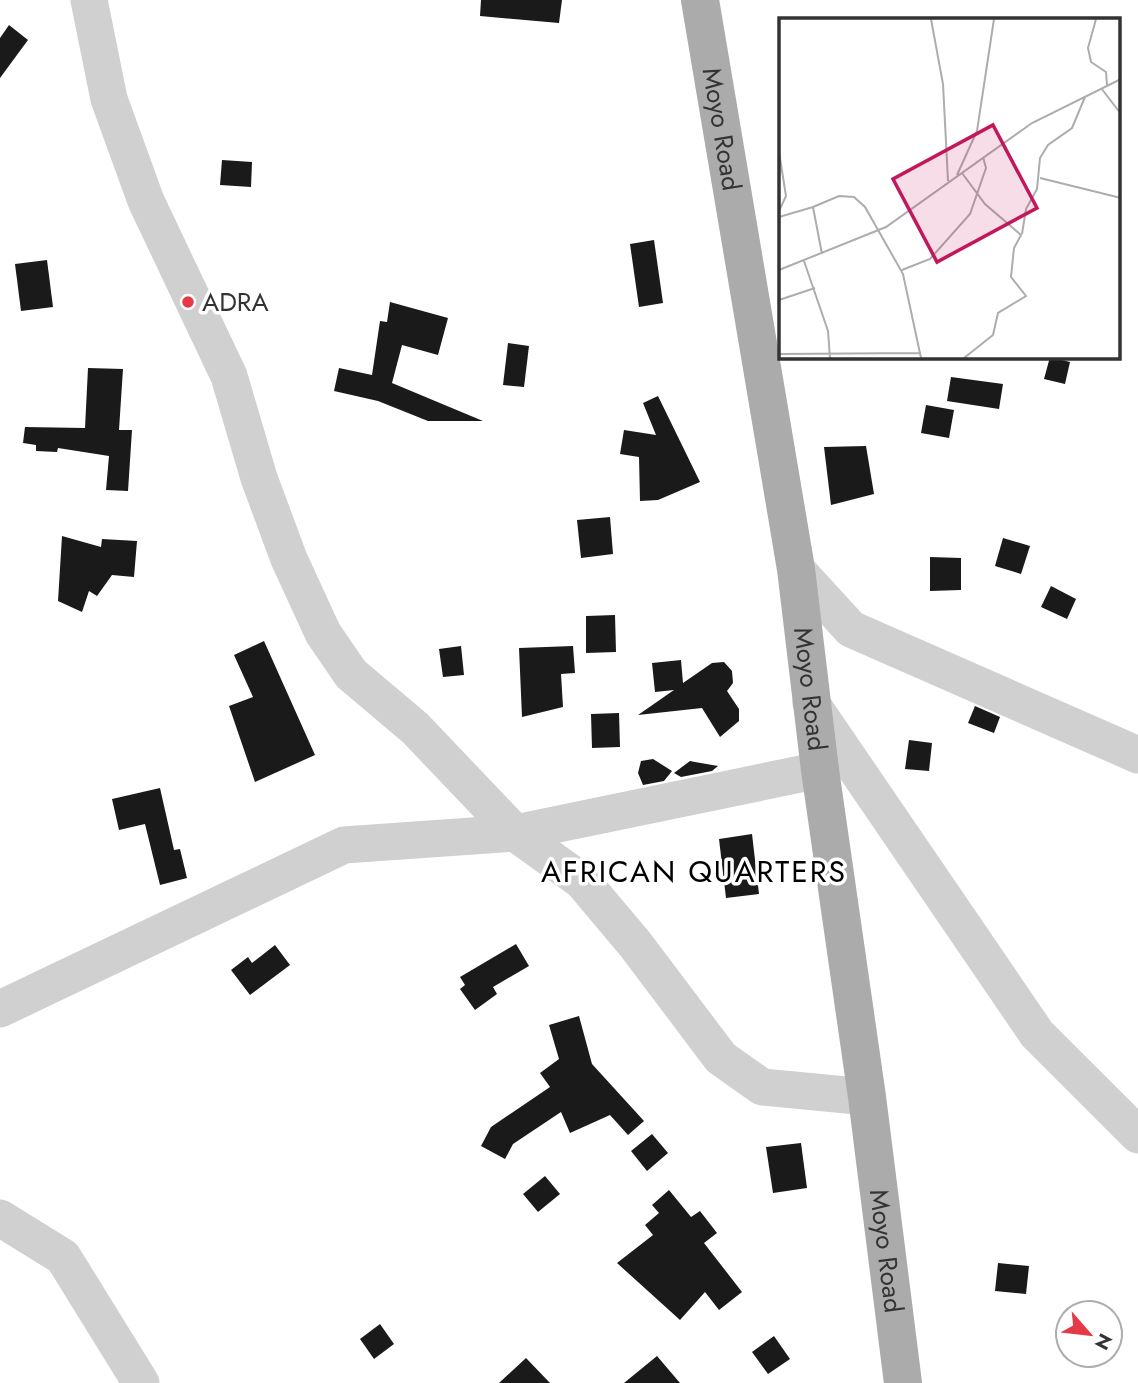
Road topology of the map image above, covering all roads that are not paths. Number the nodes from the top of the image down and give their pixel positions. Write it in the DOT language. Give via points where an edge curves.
graph roads {
  1 [pos="89,0"];
  2 [pos="700,0"];
  3 [pos="796,569"];
  4 [pos="811,704"];
  5 [pos="1138,755"];
  6 [pos="820,771"];
  7 [pos="515,833"];
  8 [pos="0,1009"];
  9 [pos="867,1097"];
  10 [pos="1138,1135"];
  11 [pos="0,1218"];
  12 [pos="141,1383"];
  13 [pos="903,1383"];
  1 -- 7 [label="street" via="109,99 146,201 229,376 263,490 323,633 351,674 415,728"];
  2 -- 3 [label="main road, Moyo Road"];
  3 -- 4 [label="main road, Moyo Road"];
  3 -- 5 [label="street" via="851,629"];
  4 -- 6 [label="main road, Moyo Road"];
  4 -- 10 [label="street" via="1037,1034"];
  6 -- 7 [label="street"];
  6 -- 9 [label="main road, Moyo Road"];
  7 -- 8 [label="street" via="344,845"];
  7 -- 9 [label="street" via="582,881 722,1058 762,1087"];
  9 -- 13 [label="main road, Moyo Road"];
  11 -- 12 [label="street" via="62,1257"];
}
